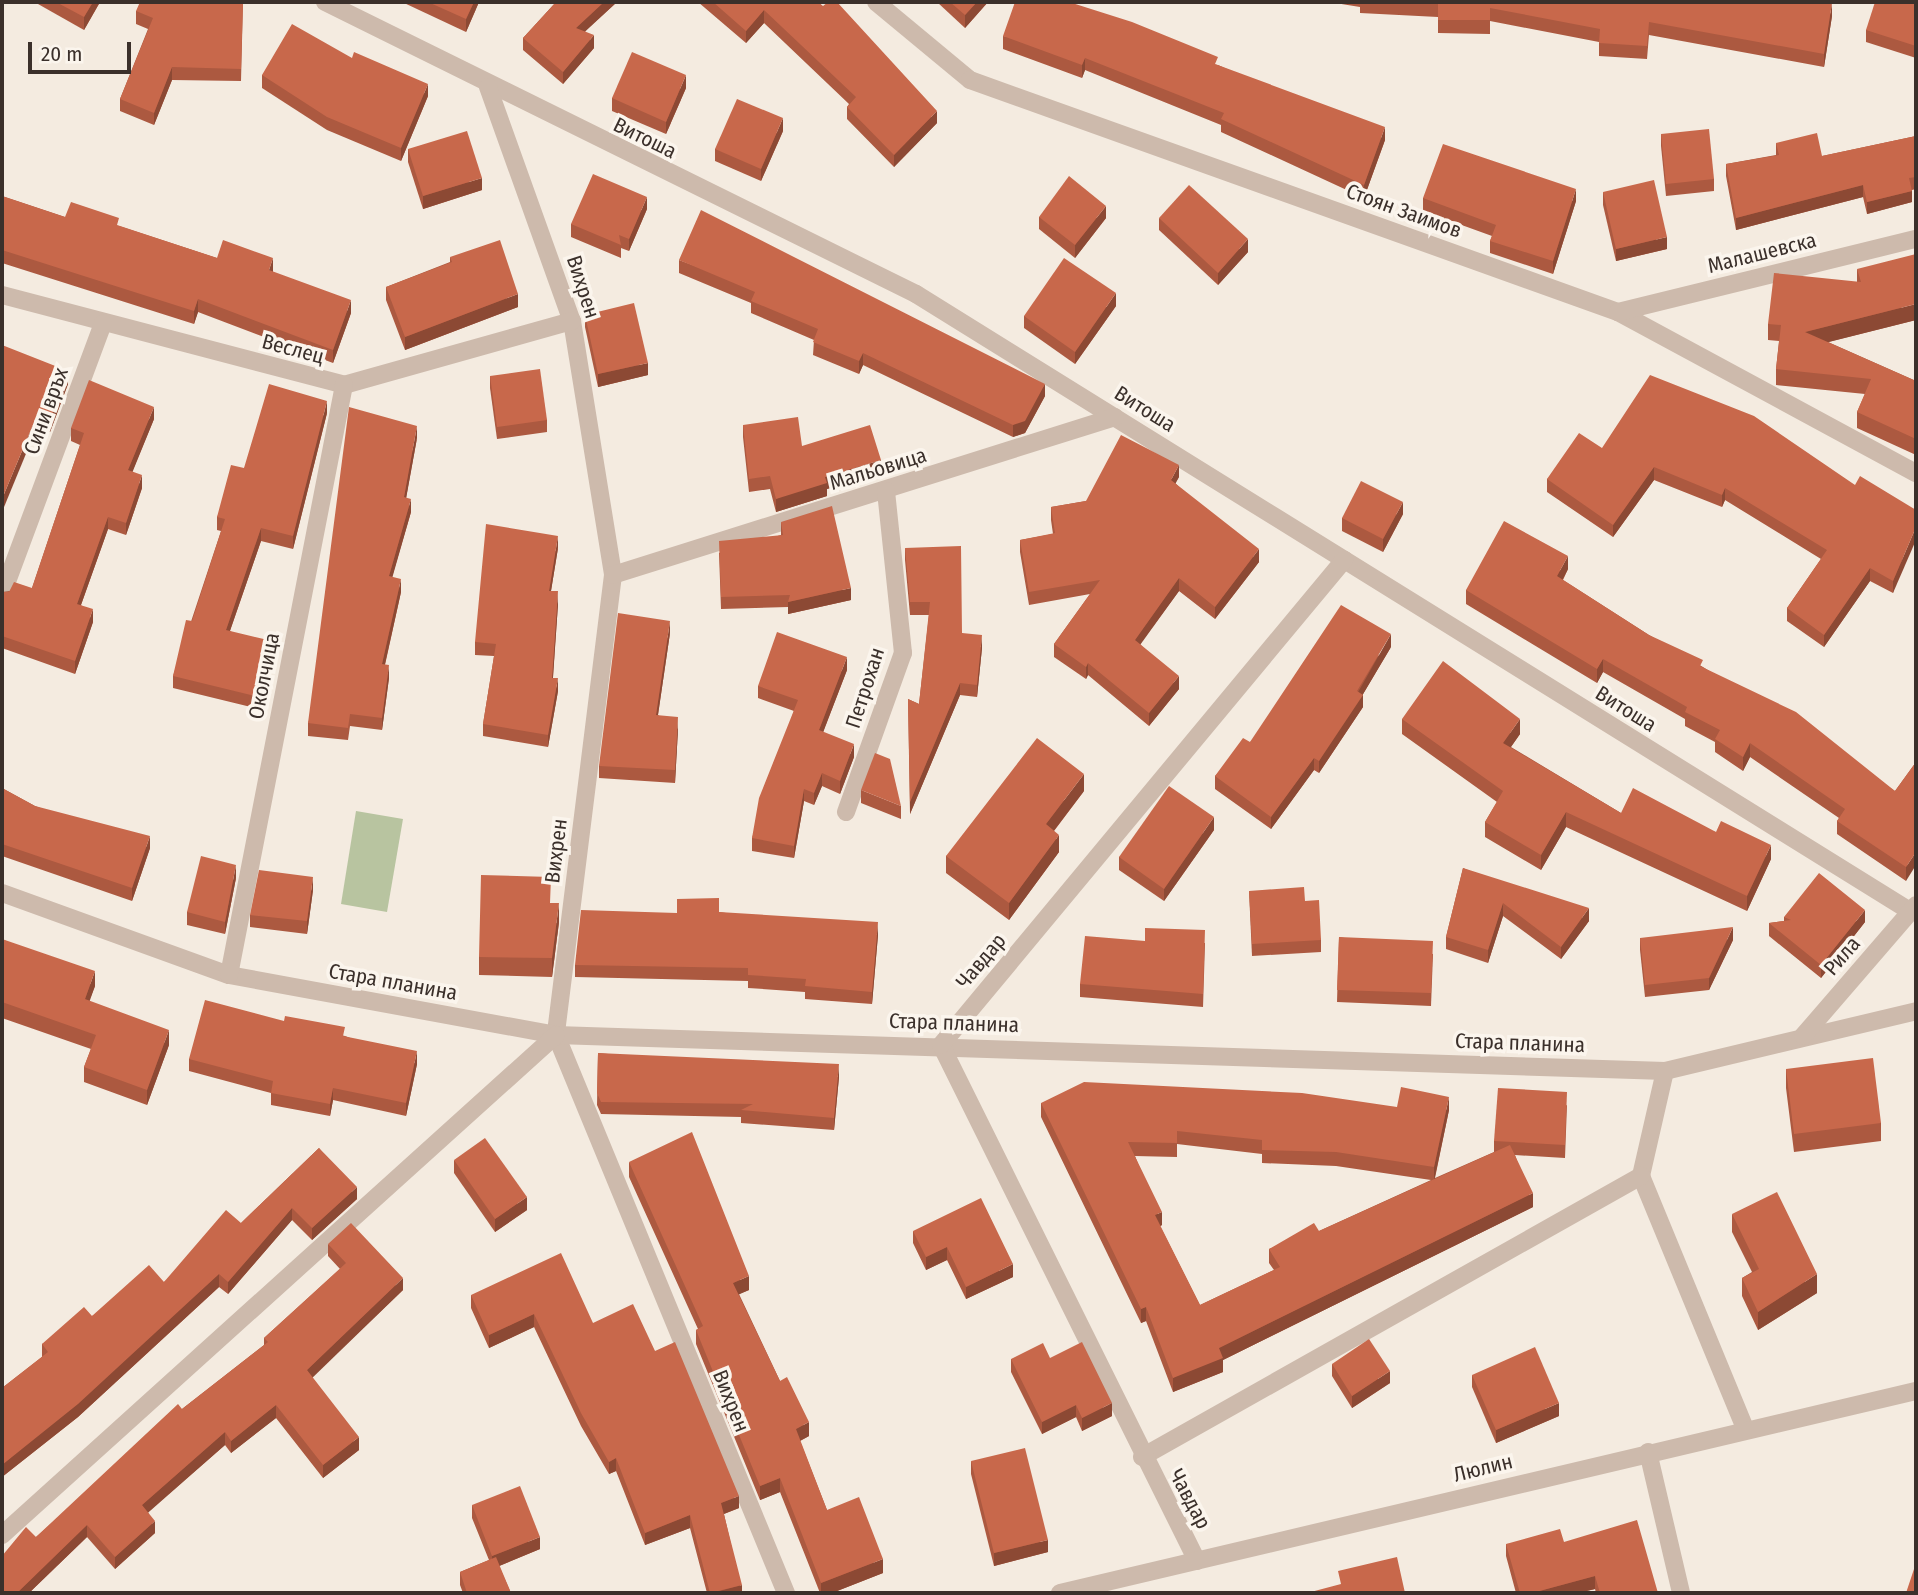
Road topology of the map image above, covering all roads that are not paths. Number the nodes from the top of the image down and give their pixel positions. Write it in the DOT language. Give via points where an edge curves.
graph roads {
  1 [pos="325,2"];
  2 [pos="876,2"];
  3 [pos="488,87"];
  4 [pos="1916,239"];
  5 [pos="2,295"];
  6 [pos="1618,312"];
  7 [pos="572,321"];
  8 [pos="103,323"];
  9 [pos="344,386"];
  10 [pos="1115,417"];
  11 [pos="1916,473"];
  12 [pos="886,491"];
  13 [pos="1344,560"];
  14 [pos="613,575"];
  15 [pos="2,594"];
  16 [pos="846,812"];
  17 [pos="2,893"];
  18 [pos="1913,908"];
  19 [pos="229,975"];
  20 [pos="1916,1011"];
  21 [pos="555,1035"];
  22 [pos="1802,1037"];
  23 [pos="941,1045"];
  24 [pos="1665,1071"];
  25 [pos="1641,1176"];
  26 [pos="1916,1391"];
  27 [pos="1745,1428"];
  28 [pos="1648,1452"];
  29 [pos="1142,1457"];
  30 [pos="2,1535"];
  31 [pos="1197,1560"];
  32 [pos="786,1593"];
  33 [pos="1060,1593"];
  34 [pos="1681,1593"];
  1 -- 3 [label="street, Витоша"];
  2 -- 6 [label="street, Стоян Заимов" via="970,80"];
  3 -- 7 [label="street, Вихрен"];
  3 -- 10 [label="street, Витоша" via="916,294"];
  4 -- 6 [label="street, Малашевска"];
  5 -- 8 [label="street, Веслец"];
  6 -- 11 [label="street, Стоян Заимов"];
  7 -- 9 [label="street, Веслец"];
  7 -- 14 [label="street, Вихрен"];
  8 -- 9 [label="street, Веслец"];
  8 -- 15 [label="street, Сини връх"];
  9 -- 19 [label="street, Околчица"];
  10 -- 12 [label="street, Мальовица"];
  10 -- 13 [label="street, Витоша"];
  12 -- 14 [label="street, Мальовица"];
  12 -- 16 [label="street, Петрохан" via="904,653"];
  13 -- 18 [label="street, Витоша"];
  13 -- 23 [label="street, Чавдар"];
  14 -- 21 [label="street, Вихрен"];
  17 -- 19 [label="street, Стара планина"];
  18 -- 22 [label="street, Рила"];
  19 -- 21 [label="street, Стара планина"];
  20 -- 22 [label="street, Стара планина"];
  21 -- 23 [label="street, Стара планина"];
  21 -- 30 [label="street"];
  21 -- 32 [label="street, Вихрен"];
  22 -- 24 [label="street, Стара планина"];
  23 -- 24 [label="street, Стара планина"];
  23 -- 29 [label="street, Чавдар"];
  24 -- 25 [label="street"];
  25 -- 27 [label="street"];
  25 -- 29 [label="street"];
  26 -- 27 [label="street, Люлин"];
  27 -- 28 [label="street, Люлин"];
  28 -- 31 [label="street, Люлин"];
  28 -- 34 [label="street"];
  29 -- 31 [label="street, Чавдар"];
  31 -- 33 [label="street, Люлин"];
}
